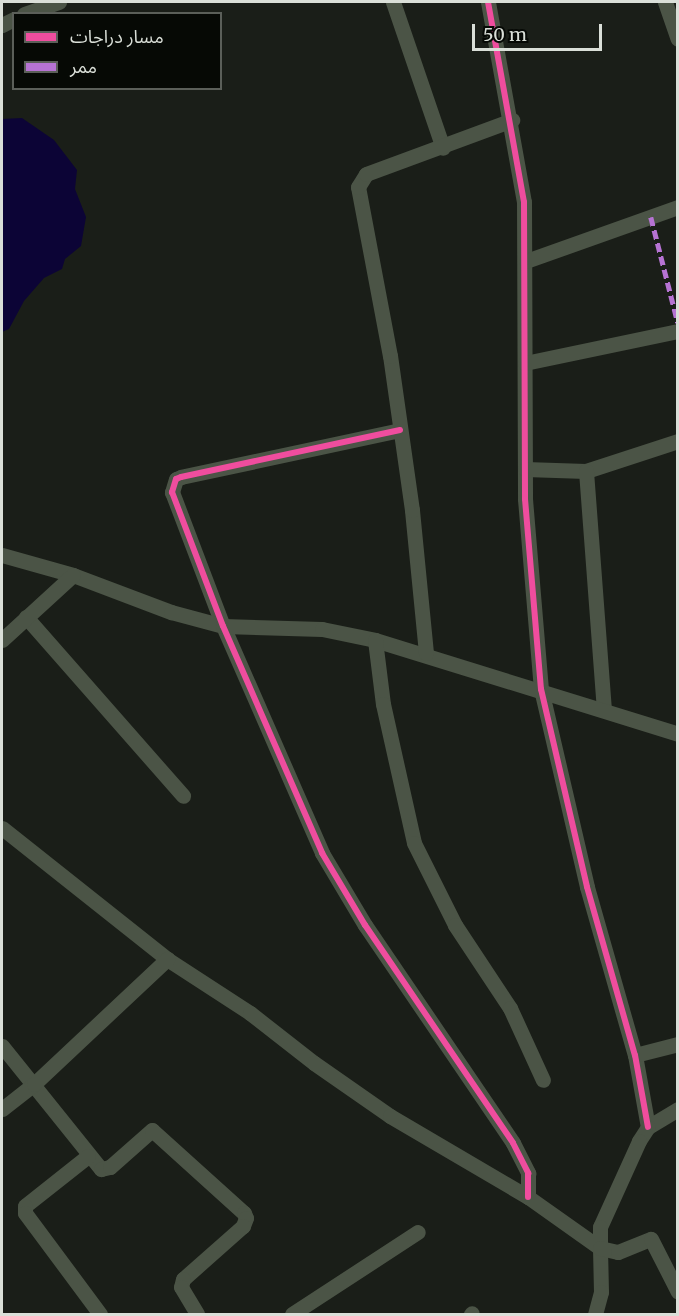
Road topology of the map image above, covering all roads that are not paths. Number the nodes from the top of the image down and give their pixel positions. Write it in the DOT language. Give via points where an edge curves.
graph roads {
  1 [pos="59,2"];
  2 [pos="393,2"];
  3 [pos="488,2"];
  4 [pos="665,2"];
  5 [pos="30,12"];
  6 [pos="678,39"];
  7 [pos="512,120"];
  8 [pos="443,148"];
  9 [pos="678,207"];
  10 [pos="526,261"];
  11 [pos="678,331"];
  12 [pos="525,363"];
  13 [pos="400,430"];
  14 [pos="678,441"];
  15 [pos="525,469"];
  16 [pos="586,471"];
  17 [pos="2,555"];
  18 [pos="73,575"];
  19 [pos="26,617"];
  20 [pos="223,626"];
  21 [pos="2,639"];
  22 [pos="375,640"];
  23 [pos="426,653"];
  24 [pos="541,689"];
  25 [pos="604,710"];
  26 [pos="678,734"];
  27 [pos="183,796"];
  28 [pos="2,828"];
  29 [pos="167,959"];
  30 [pos="678,1044"];
  31 [pos="2,1046"];
  32 [pos="635,1055"];
  33 [pos="543,1080"];
  34 [pos="34,1084"];
  35 [pos="2,1108"];
  36 [pos="678,1109"];
  37 [pos="648,1127"];
  38 [pos="88,1156"];
  39 [pos="528,1197"];
  40 [pos="418,1232"];
  41 [pos="600,1248"];
  42 [pos="678,1292"];
  43 [pos="100,1314"];
  44 [pos="197,1314"];
  45 [pos="292,1314"];
  46 [pos="595,1314"];
  1 -- 5 [label="street"];
  2 -- 8 [label="street"];
  3 -- 7 [label="street"];
  4 -- 6 [label="street"];
  7 -- 8 [label="street"];
  7 -- 10 [label="street" via="524,202"];
  8 -- 13 [label="street" via="366,174 358,187 377,274"];
  9 -- 10 [label="street"];
  10 -- 12 [label="street"];
  11 -- 12 [label="street"];
  12 -- 15 [label="street"];
  13 -- 20 [label="street" via="176,479 172,492"];
  13 -- 23 [label="street"];
  14 -- 16 [label="street"];
  15 -- 16 [label="street"];
  15 -- 24 [label="street"];
  16 -- 25 [label="street"];
  17 -- 18 [label="street"];
  18 -- 19 [label="street"];
  18 -- 20 [label="street" via="171,612"];
  19 -- 21 [label="street"];
  19 -- 27 [label="street"];
  20 -- 22 [label="street" via="322,629"];
  20 -- 39 [label="street" via="322,853 365,925 513,1143 528,1173"];
  22 -- 23 [label="street"];
  22 -- 33 [label="street" via="394,760 414,843 455,925 510,1008"];
  23 -- 24 [label="street"];
  24 -- 25 [label="street"];
  24 -- 32 [label="street" via="587,887"];
  25 -- 26 [label="street"];
  28 -- 29 [label="street"];
  29 -- 34 [label="street"];
  29 -- 39 [label="street" via="250,1013 390,1116"];
  30 -- 32 [label="street"];
  31 -- 34 [label="street"];
  32 -- 37 [label="street"];
  34 -- 35 [label="street"];
  34 -- 38 [label="street"];
  36 -- 37 [label="street"];
  37 -- 41 [label="street" via="600,1227"];
  38 -- 43 [label="street" via="25,1206 25,1213"];
  38 -- 44 [label="street" via="106,1169 145,1133 156,1131 243,1213 243,1226 183,1280 181,1287"];
  39 -- 41 [label="street"];
  40 -- 45 [label="street"];
  41 -- 42 [label="street" via="618,1252 651,1239"];
  41 -- 46 [label="street" via="601,1292"];
}
